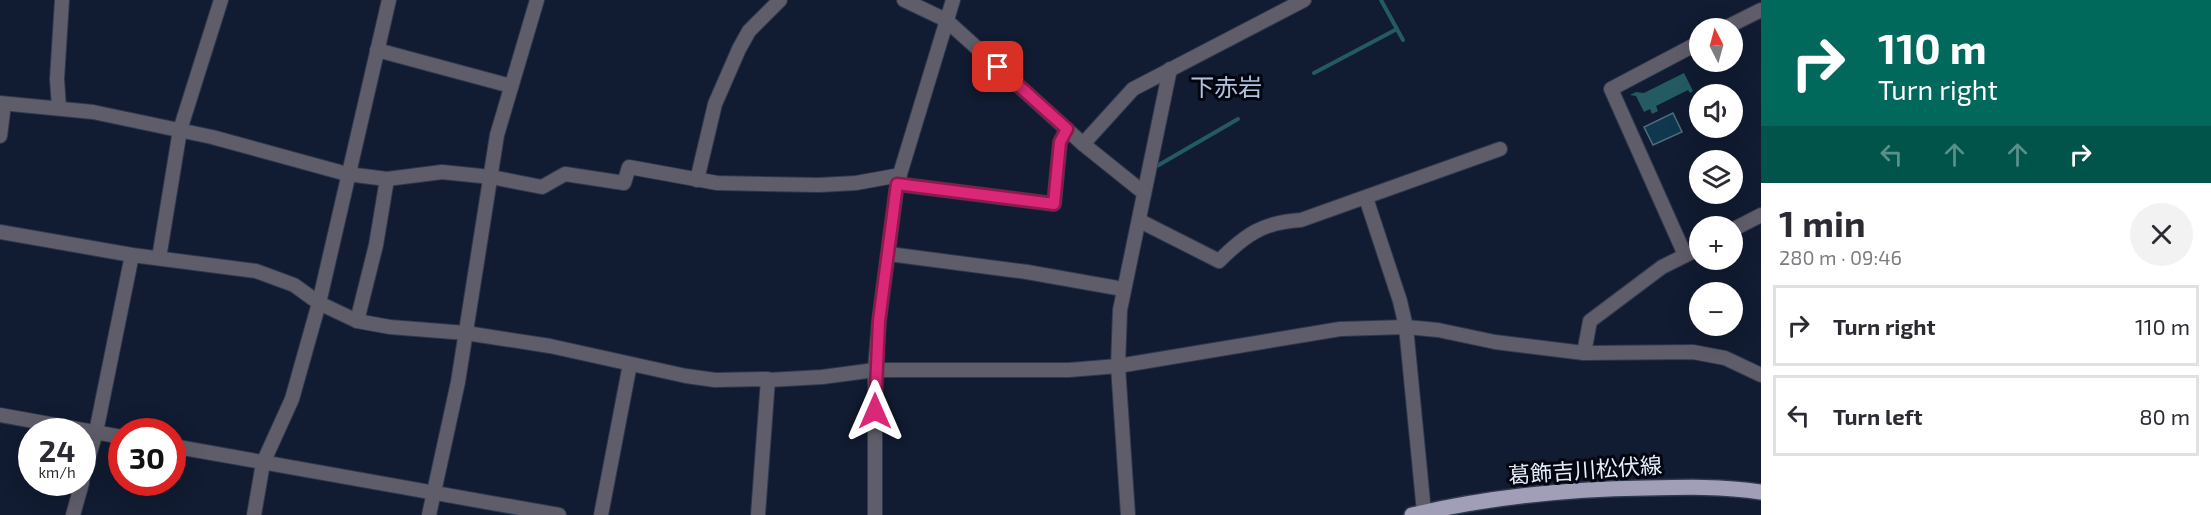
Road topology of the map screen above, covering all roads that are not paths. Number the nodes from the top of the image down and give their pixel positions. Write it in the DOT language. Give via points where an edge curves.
graph roads {
  1 [pos="62,0"];
  2 [pos="221,0"];
  3 [pos="389,0"];
  4 [pos="537,0"];
  5 [pos="780,0"];
  6 [pos="904,0"];
  7 [pos="953,0"];
  8 [pos="1304,0"];
  9 [pos="1761,10"];
  10 [pos="1743,19"];
  11 [pos="946,20"];
  12 [pos="1689,48"];
  13 [pos="377,50"];
  14 [pos="1170,69"];
  15 [pos="511,86"];
  16 [pos="2,104"];
  17 [pos="58,108"];
  18 [pos="1067,129"];
  19 [pos="180,130"];
  20 [pos="0,136"];
  21 [pos="1083,144"];
  22 [pos="1500,149"];
  23 [pos="347,174"];
  24 [pos="491,177"];
  25 [pos="387,179"];
  26 [pos="898,179"];
  27 [pos="697,180"];
  28 [pos="1144,193"];
  29 [pos="1366,198"];
  30 [pos="1761,215"];
  31 [pos="1140,221"];
  32 [pos="1743,224"];
  33 [pos="0,232"];
  34 [pos="1689,253"];
  35 [pos="888,254"];
  36 [pos="132,255"];
  37 [pos="1685,255"];
  38 [pos="159,258"];
  39 [pos="1123,289"];
  40 [pos="319,303"];
  41 [pos="357,321"];
  42 [pos="1406,327"];
  43 [pos="466,333"];
  44 [pos="1584,353"];
  45 [pos="630,364"];
  46 [pos="1118,366"];
  47 [pos="875,370"];
  48 [pos="1761,375"];
  49 [pos="768,380"];
  50 [pos="0,415"];
  51 [pos="18,418"];
  52 [pos="96,432"];
  53 [pos="108,434"];
  54 [pos="186,449"];
  55 [pos="263,463"];
  56 [pos="433,492"];
  57 [pos="1761,492"];
  58 [pos="78,496"];
  59 [pos="1418,514"];
  60 [pos="73,515"];
  61 [pos="254,515"];
  62 [pos="429,515"];
  63 [pos="560,515"];
  64 [pos="601,515"];
  65 [pos="758,515"];
  66 [pos="875,515"];
  67 [pos="1128,515"];
  1 -- 17 [label="street"];
  2 -- 19 [label="street"];
  3 -- 13 [label="street"];
  4 -- 15 [label="street"];
  5 -- 27 [label="street" via="749,31 739,49 715,104"];
  6 -- 11 [label="street"];
  7 -- 11 [label="street"];
  8 -- 14 [label="street"];
  9 -- 10 [label="street"];
  11 -- 18 [label="street"];
  11 -- 26 [label="street"];
  12 -- 37 [label="street" via="1611,89"];
  13 -- 15 [label="street"];
  13 -- 23 [label="street"];
  14 -- 21 [label="street" via="1133,89"];
  14 -- 28 [label="street"];
  15 -- 24 [label="street" via="497,135"];
  16 -- 17 [label="street"];
  16 -- 20 [label="street"];
  17 -- 19 [label="street"];
  18 -- 21 [label="street"];
  18 -- 26 [label="street" via="1060,142 1054,204"];
  19 -- 23 [label="street"];
  19 -- 38 [label="street"];
  21 -- 28 [label="street"];
  22 -- 29 [label="street"];
  23 -- 25 [label="street"];
  23 -- 40 [label="street"];
  24 -- 25 [label="street" via="442,172"];
  24 -- 27 [label="street" via="542,187 565,174 624,183 629,167"];
  24 -- 43 [label="street"];
  25 -- 41 [label="street"];
  26 -- 27 [label="street" via="819,185"];
  26 -- 35 [label="street"];
  28 -- 31 [label="street"];
  29 -- 31 [label="street" via="1300,220 1277,222 1243,237 1219,261"];
  29 -- 42 [label="street"];
  30 -- 32 [label="street"];
  31 -- 39 [label="street"];
  33 -- 36 [label="street"];
  34 -- 37 [label="street"];
  35 -- 39 [label="street"];
  35 -- 47 [label="street"];
  36 -- 38 [label="street"];
  36 -- 52 [label="street"];
  37 -- 44 [label="street" via="1662,267 1590,321"];
  38 -- 40 [label="street" via="256,271 294,285"];
  39 -- 46 [label="street"];
  40 -- 41 [label="street"];
  40 -- 55 [label="street" via="292,399"];
  41 -- 43 [label="street"];
  42 -- 44 [label="street"];
  42 -- 46 [label="street" via="1340,329"];
  42 -- 59 [label="street"];
  43 -- 45 [label="street"];
  43 -- 56 [label="street"];
  44 -- 48 [label="street" via="1693,352 1725,358"];
  45 -- 49 [label="street" via="715,380"];
  45 -- 64 [label="street"];
  46 -- 47 [label="street" via="1069,370"];
  46 -- 67 [label="street"];
  47 -- 49 [label="street"];
  47 -- 66 [label="street"];
  49 -- 65 [label="street"];
  50 -- 51 [label="street"];
  52 -- 53 [label="street"];
  54 -- 55 [label="street"];
  55 -- 56 [label="street"];
  55 -- 61 [label="street"];
  56 -- 62 [label="street"];
  56 -- 63 [label="street"];
  57 -- 59 [label="main road, 葛飾吉川松伏線" via="1698,486 1600,489 1500,499"];
  58 -- 60 [label="street"];
}
